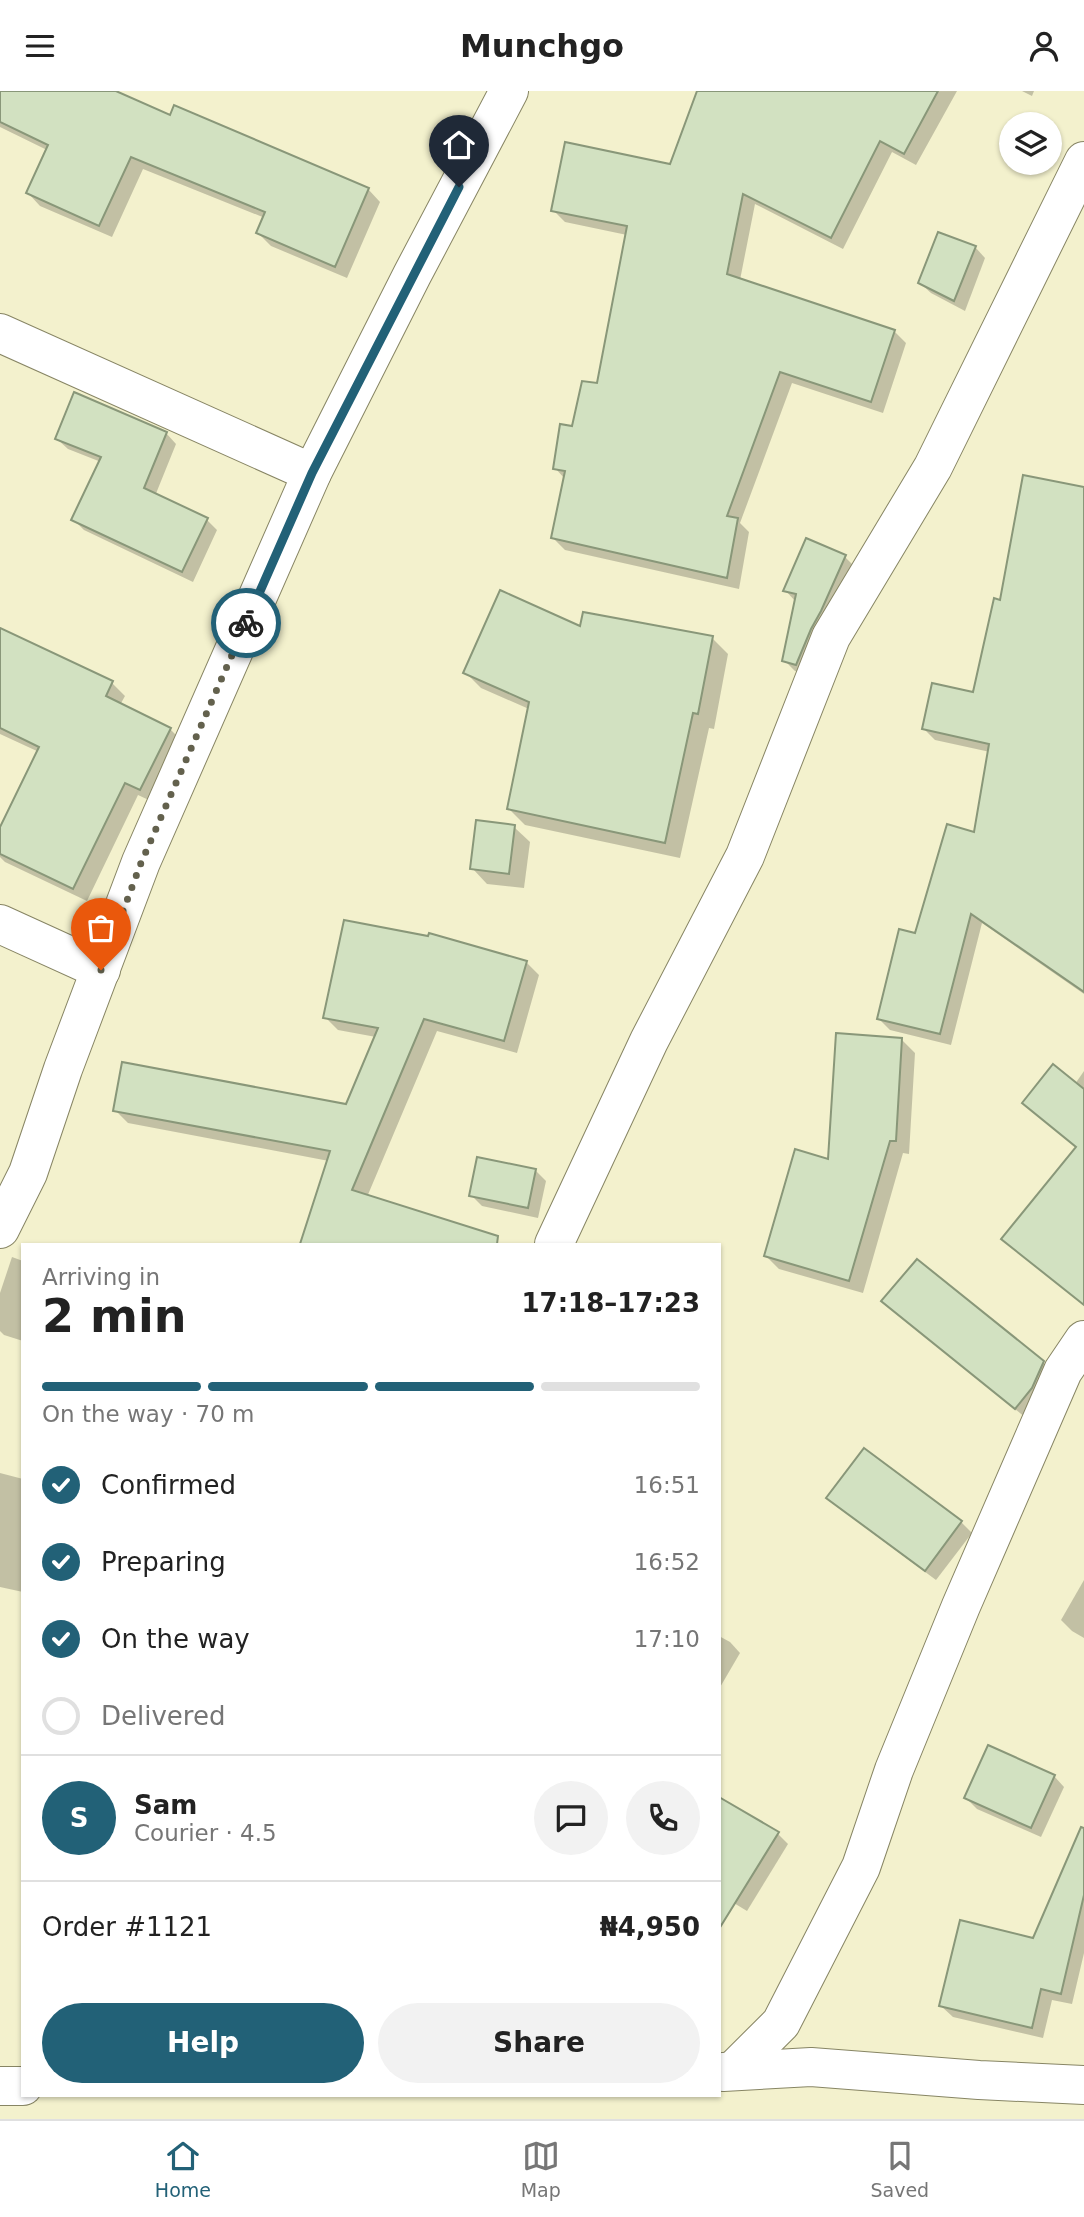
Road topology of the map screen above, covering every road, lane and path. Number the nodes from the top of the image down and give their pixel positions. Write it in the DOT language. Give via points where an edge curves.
graph roads {
  1 [pos="509,91"];
  2 [pos="1084,161"];
  3 [pos="0,333"];
  4 [pos="312,473"];
  5 [pos="0,924"];
  6 [pos="101,970"];
  7 [pos="0,1229"];
  8 [pos="554,1243"];
  9 [pos="1084,1340"];
  10 [pos="781,2023"];
  11 [pos="811,2067"];
  12 [pos="726,2071"];
  13 [pos="1084,2085"];
  14 [pos="0,2086"];
  15 [pos="21,2086"];
  1 -- 4 [label="street"];
  2 -- 8 [label="street" via="933,467 831,637 745,856 649,1041"];
  3 -- 4 [label="street"];
  4 -- 6 [label="street" via="141,863"];
  5 -- 6 [label="street"];
  6 -- 7 [label="street" via="28,1173"];
  9 -- 10 [label="street" via="1063,1371 967,1593 894,1770 861,1867"];
  10 -- 11 [label="street"];
  10 -- 12 [label="street"];
  11 -- 12 [label="street"];
  11 -- 13 [label="street"];
  14 -- 15 [label="street"];
}
